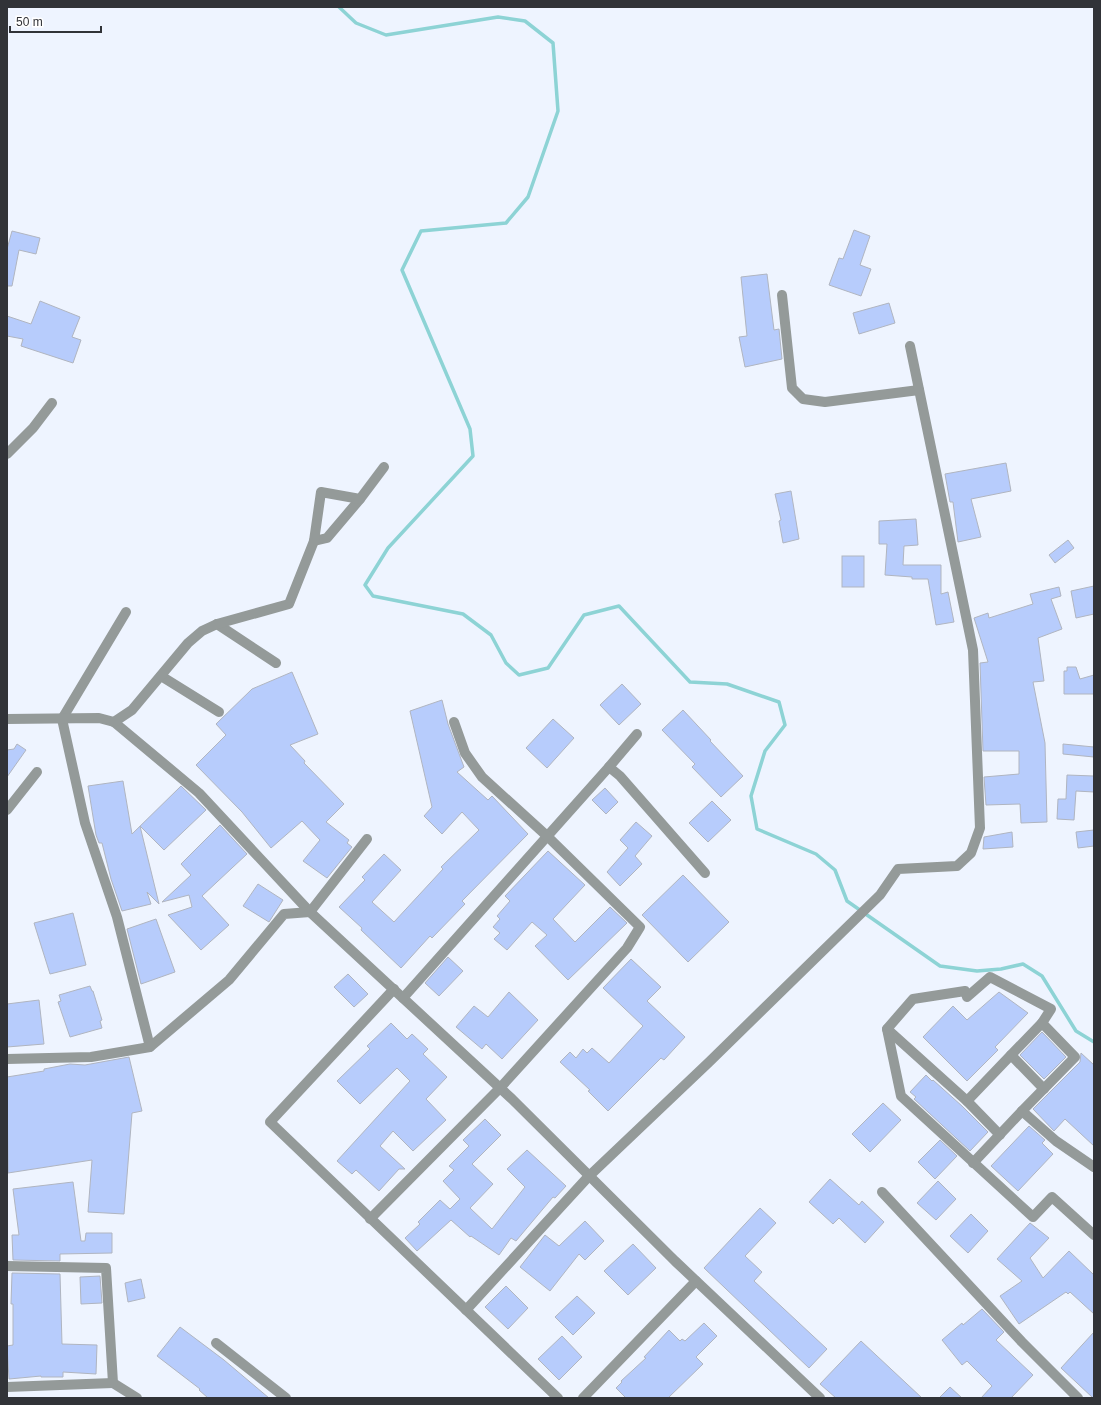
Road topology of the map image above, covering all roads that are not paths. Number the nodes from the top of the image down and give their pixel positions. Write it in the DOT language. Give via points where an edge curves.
graph roads {
  1 [pos="782,295"];
  2 [pos="910,346"];
  3 [pos="919,390"];
  4 [pos="52,403"];
  5 [pos="7,454"];
  6 [pos="384,467"];
  7 [pos="360,499"];
  8 [pos="314,541"];
  9 [pos="126,612"];
  10 [pos="217,624"];
  11 [pos="276,663"];
  12 [pos="161,676"];
  13 [pos="219,712"];
  14 [pos="62,719"];
  15 [pos="7,720"];
  16 [pos="114,722"];
  17 [pos="454,722"];
  18 [pos="637,734"];
  19 [pos="609,767"];
  20 [pos="37,772"];
  21 [pos="7,810"];
  22 [pos="547,836"];
  23 [pos="367,838"];
  24 [pos="705,873"];
  25 [pos="310,912"];
  26 [pos="394,989"];
  27 [pos="403,998"];
  28 [pos="1042,1023"];
  29 [pos="887,1029"];
  30 [pos="150,1047"];
  31 [pos="1011,1055"];
  32 [pos="7,1059"];
  33 [pos="500,1088"];
  34 [pos="1044,1089"];
  35 [pos="967,1101"];
  36 [pos="1022,1111"];
  37 [pos="1000,1134"];
  38 [pos="973,1163"];
  39 [pos="1094,1167"];
  40 [pos="589,1176"];
  41 [pos="882,1192"];
  42 [pos="370,1219"];
  43 [pos="1094,1236"];
  44 [pos="7,1266"];
  45 [pos="696,1281"];
  46 [pos="466,1310"];
  47 [pos="216,1343"];
  48 [pos="113,1383"];
  49 [pos="7,1387"];
  50 [pos="137,1398"];
  51 [pos="286,1398"];
  52 [pos="558,1398"];
  53 [pos="583,1398"];
  54 [pos="820,1398"];
  55 [pos="1078,1398"];
  1 -- 3 [label="street" via="792,388 803,399 825,402"];
  2 -- 3 [label="street"];
  3 -- 40 [label="street" via="973,650 980,828 971,853 957,866 898,869 880,895 854,922"];
  4 -- 5 [label="street" via="33,428"];
  6 -- 7 [label="street"];
  7 -- 8 [label="street" via="327,538"];
  7 -- 8 [label="street" via="321,492"];
  8 -- 10 [label="street" via="289,604"];
  9 -- 14 [label="street"];
  10 -- 11 [label="street"];
  10 -- 12 [label="street" via="202,631"];
  12 -- 13 [label="street"];
  12 -- 16 [label="street" via="132,710"];
  14 -- 15 [label="street"];
  14 -- 16 [label="street" via="99,718"];
  14 -- 30 [label="street" via="85,823 118,917"];
  16 -- 25 [label="street" via="199,793"];
  17 -- 22 [label="street" via="465,753 482,777"];
  18 -- 19 [label="street"];
  19 -- 22 [label="street"];
  19 -- 24 [label="street" via="620,776"];
  20 -- 21 [label="street"];
  22 -- 27 [label="street"];
  22 -- 33 [label="street" via="640,927 627,948"];
  23 -- 25 [label="street"];
  25 -- 26 [label="street"];
  25 -- 30 [label="street" via="284,914 229,980"];
  26 -- 27 [label="street"];
  26 -- 42 [label="street" via="270,1122"];
  27 -- 33 [label="street"];
  28 -- 29 [label="street" via="1051,1009 990,977 967,997 965,991 913,999"];
  28 -- 31 [label="street"];
  28 -- 34 [label="street" via="1075,1057"];
  29 -- 35 [label="street"];
  29 -- 38 [label="street" via="901,1096"];
  30 -- 32 [label="street" via="91,1057"];
  31 -- 34 [label="street"];
  31 -- 35 [label="street"];
  33 -- 40 [label="street"];
  33 -- 42 [label="street"];
  34 -- 36 [label="street"];
  35 -- 37 [label="street"];
  36 -- 37 [label="street"];
  36 -- 39 [label="street" via="1056,1141"];
  37 -- 38 [label="street"];
  38 -- 43 [label="street" via="1032,1217 1052,1197"];
  40 -- 45 [label="street"];
  40 -- 46 [label="street"];
  41 -- 55 [label="street"];
  42 -- 46 [label="street"];
  44 -- 48 [label="street" via="106,1268"];
  45 -- 53 [label="street"];
  45 -- 54 [label="street"];
  46 -- 52 [label="street"];
  47 -- 51 [label="street"];
  48 -- 49 [label="street"];
  48 -- 50 [label="street"];
}
